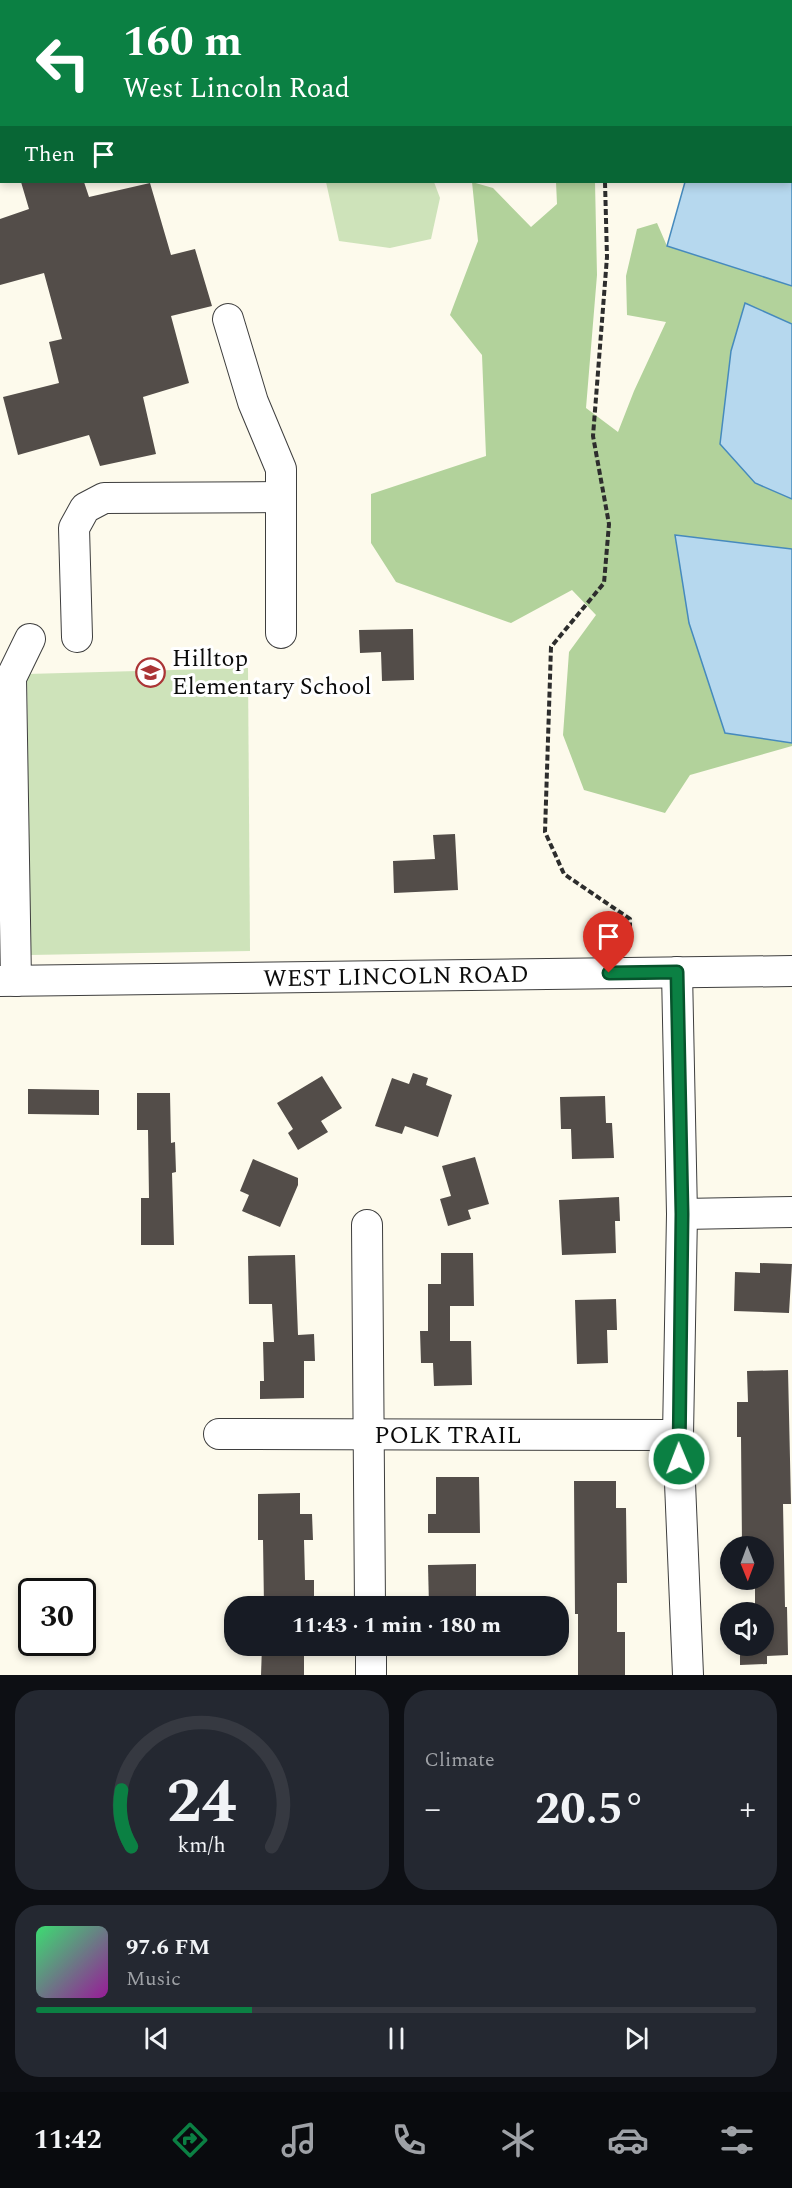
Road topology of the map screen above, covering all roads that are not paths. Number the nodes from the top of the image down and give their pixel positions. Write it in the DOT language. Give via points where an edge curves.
graph roads {
  1 [pos="228,319"];
  2 [pos="281,497"];
  3 [pos="281,633"];
  4 [pos="77,638"];
  5 [pos="30,639"];
  6 [pos="792,971"];
  7 [pos="677,972"];
  8 [pos="8,981"];
  9 [pos="792,1212"];
  10 [pos="682,1214"];
  11 [pos="367,1225"];
  12 [pos="219,1434"];
  13 [pos="368,1434"];
  14 [pos="678,1435"];
  15 [pos="370,1596"];
  16 [pos="371,1656"];
  17 [pos="371,1675"];
  18 [pos="688,1675"];
  1 -- 2 [label="street" via="253,402 281,469"];
  2 -- 3 [label="street"];
  2 -- 4 [label="street" via="104,498 85,508 74,528"];
  5 -- 8 [label="street" via="11,678"];
  6 -- 7 [label="street, WEST LINCOLN ROAD"];
  7 -- 8 [label="street, WEST LINCOLN ROAD"];
  7 -- 10 [label="street"];
  9 -- 10 [label="street"];
  10 -- 14 [label="street"];
  11 -- 13 [label="street"];
  12 -- 13 [label="street, POLK TRAIL"];
  13 -- 14 [label="street, POLK TRAIL"];
  13 -- 15 [label="street"];
  14 -- 18 [label="street"];
  16 -- 17 [label="street"];
}
